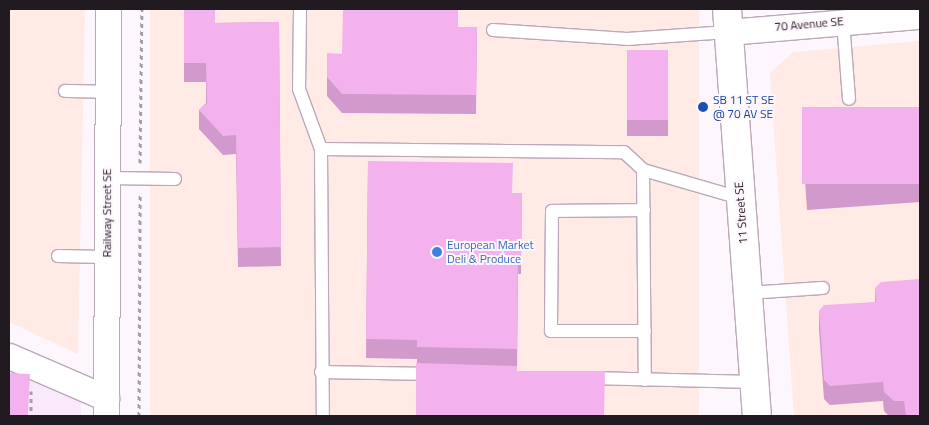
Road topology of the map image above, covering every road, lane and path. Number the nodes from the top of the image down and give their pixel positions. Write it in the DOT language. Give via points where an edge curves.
graph roads {
  1 [pos="108,9"];
  2 [pos="142,9"];
  3 [pos="300,9"];
  4 [pos="920,16"];
  5 [pos="727,20"];
  6 [pos="843,21"];
  7 [pos="493,30"];
  8 [pos="65,91"];
  9 [pos="108,92"];
  10 [pos="849,99"];
  11 [pos="321,149"];
  12 [pos="643,170"];
  13 [pos="107,178"];
  14 [pos="140,179"];
  15 [pos="175,179"];
  16 [pos="740,198"];
  17 [pos="644,210"];
  18 [pos="58,256"];
  19 [pos="107,257"];
  20 [pos="823,288"];
  21 [pos="747,293"];
  22 [pos="645,331"];
  23 [pos="9,356"];
  24 [pos="321,372"];
  25 [pos="449,375"];
  26 [pos="577,378"];
  27 [pos="645,380"];
  28 [pos="754,382"];
  29 [pos="31,384"];
  30 [pos="106,407"];
  31 [pos="31,416"];
  32 [pos="138,416"];
  33 [pos="323,416"];
  34 [pos="757,416"];
  1 -- 9 [label="street, Railway Street SE"];
  2 -- 14 [label="path"];
  3 -- 11 [label="lane" via="300,89"];
  4 -- 6 [label="street, 70 Avenue SE"];
  5 -- 6 [label="street, 70 Avenue SE"];
  5 -- 7 [label="lane" via="627,39"];
  5 -- 16 [label="street, 11 Street SE"];
  6 -- 10 [label="lane"];
  8 -- 9 [label="lane"];
  9 -- 13 [label="street, Railway Street SE"];
  11 -- 12 [label="lane" via="624,152"];
  11 -- 24 [label="lane"];
  12 -- 16 [label="lane"];
  12 -- 17 [label="lane"];
  13 -- 14 [label="lane"];
  13 -- 19 [label="street, Railway Street SE"];
  14 -- 15 [label="lane"];
  14 -- 32 [label="path"];
  16 -- 21 [label="street, 11 Street SE"];
  17 -- 22 [label="lane"];
  17 -- 22 [label="lane" via="552,211 551,331"];
  18 -- 19 [label="lane"];
  19 -- 30 [label="street, Railway Street SE"];
  20 -- 21 [label="lane"];
  21 -- 28 [label="street, 11 Street SE"];
  22 -- 27 [label="lane"];
  23 -- 30 [label="street"];
  24 -- 25 [label="lane"];
  24 -- 33 [label="lane"];
  26 -- 27 [label="lane"];
  27 -- 28 [label="lane"];
  28 -- 34 [label="street, 11 Street SE"];
  29 -- 31 [label="path"];
}
